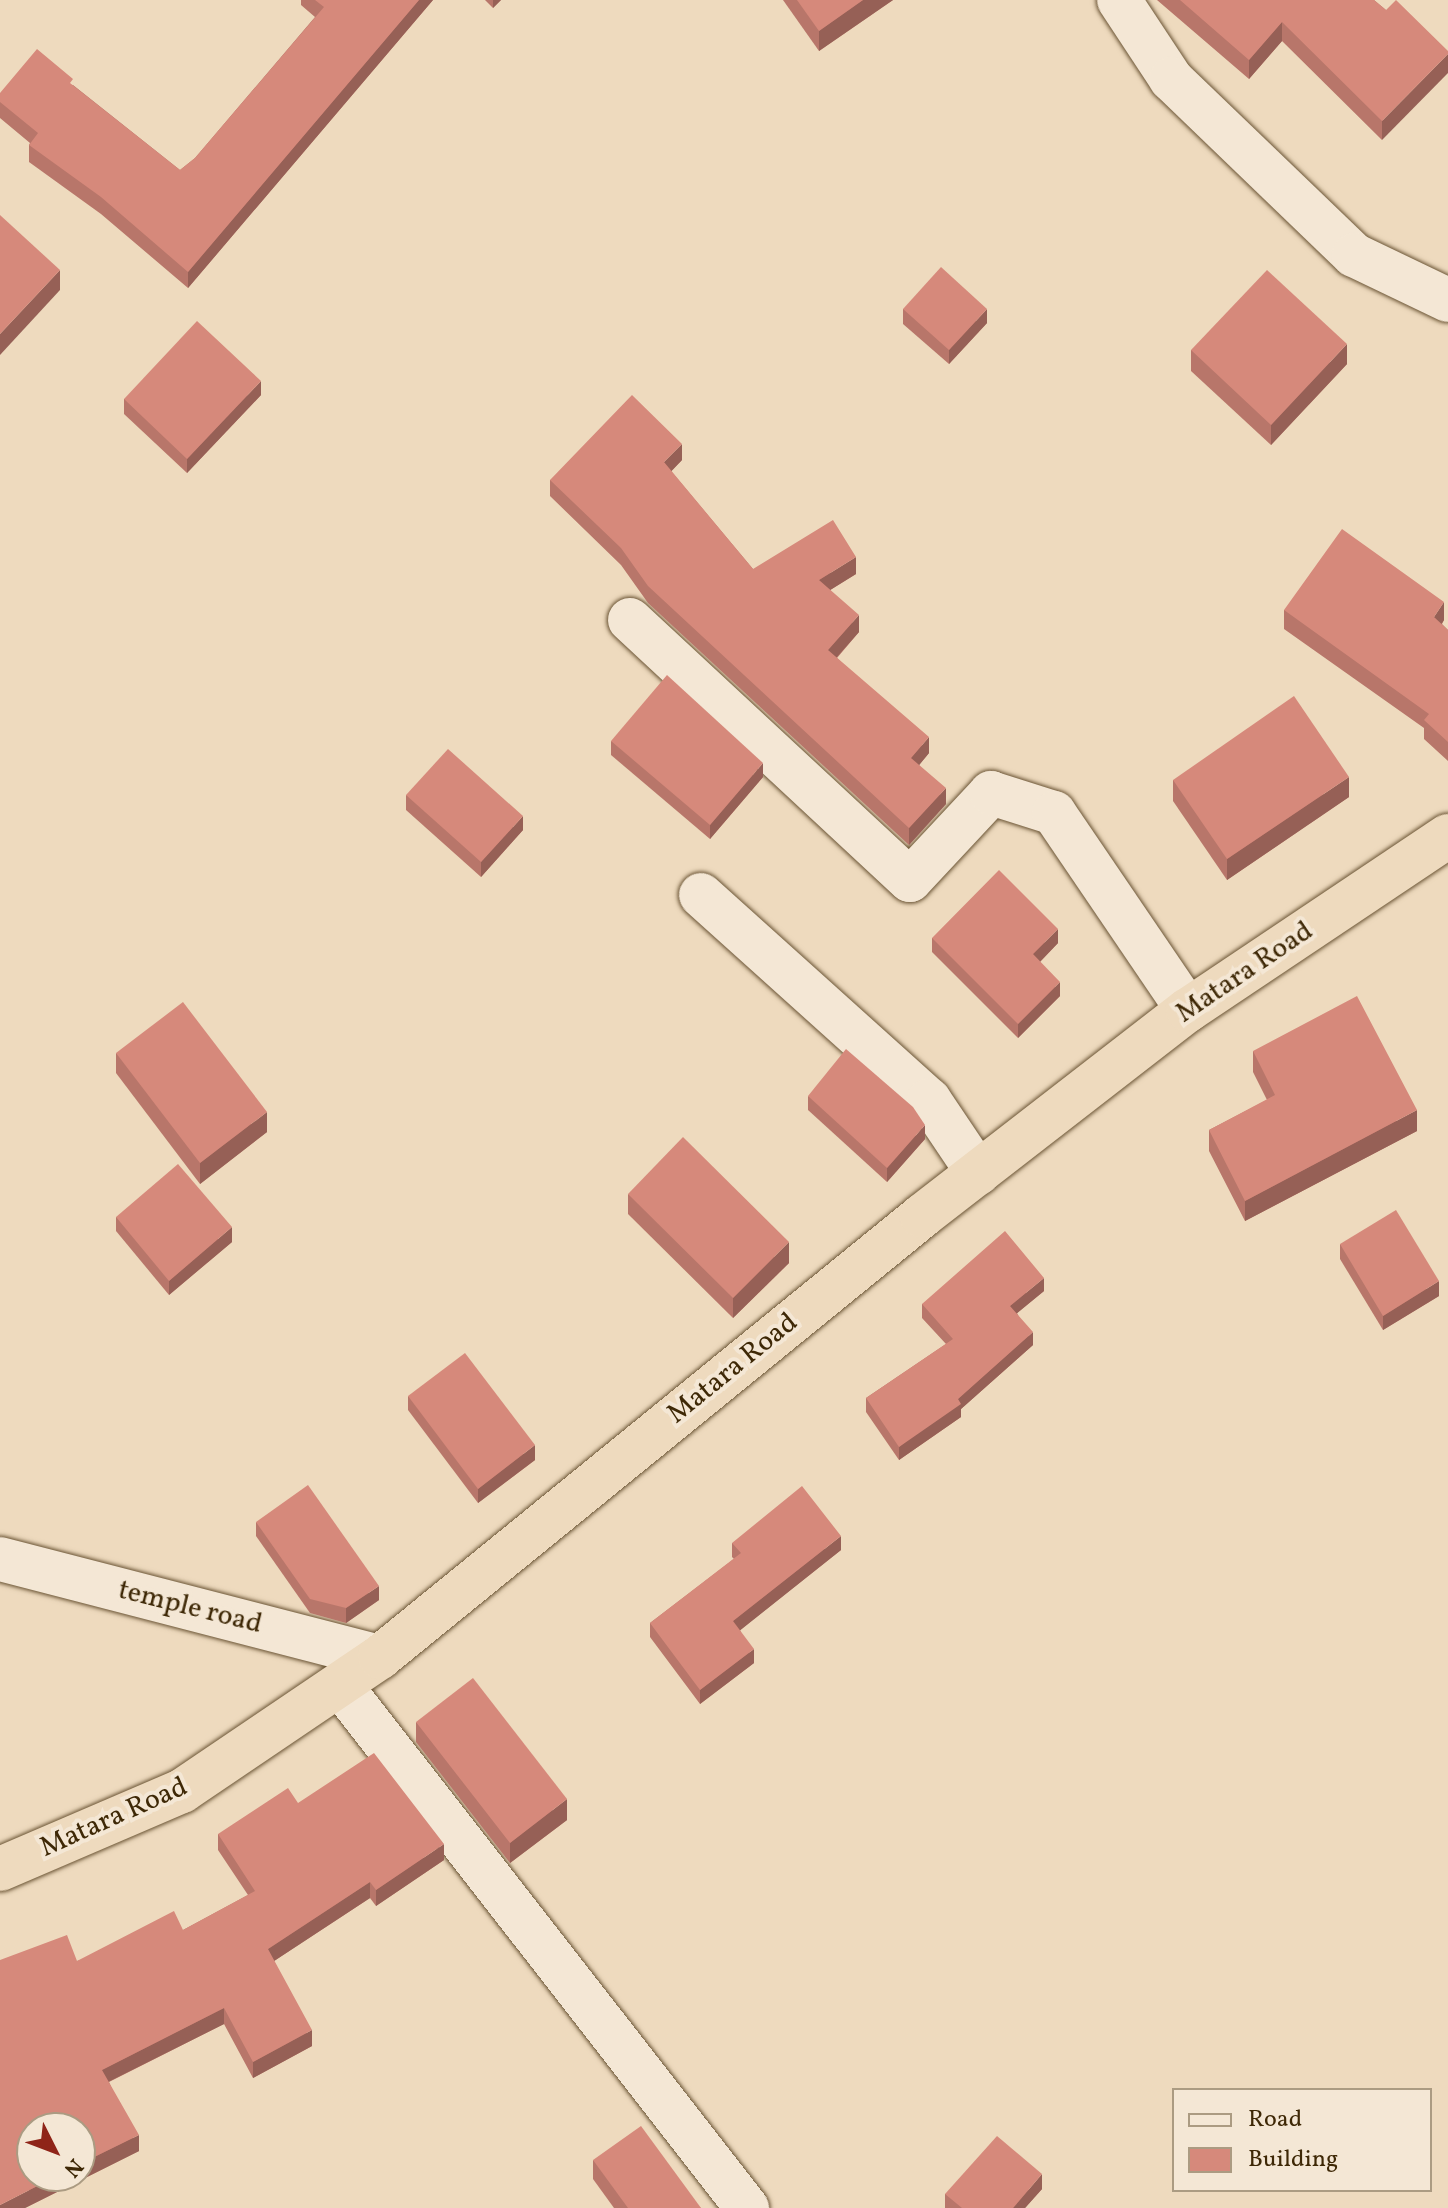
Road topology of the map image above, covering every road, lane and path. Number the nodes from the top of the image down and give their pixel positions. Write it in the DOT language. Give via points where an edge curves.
graph roads {
  1 [pos="1119,0"];
  2 [pos="1448,300"];
  3 [pos="630,620"];
  4 [pos="1448,836"];
  5 [pos="701,895"];
  6 [pos="1188,1010"];
  7 [pos="978,1173"];
  8 [pos="0,1559"];
  9 [pos="380,1657"];
  10 [pos="340,1685"];
  11 [pos="0,1869"];
  12 [pos="747,2208"];
  1 -- 2 [label="street" via="1171,79 1354,255"];
  3 -- 6 [label="street" via="910,880 991,793 1054,813"];
  4 -- 6 [label="highway, Matara Road"];
  5 -- 7 [label="street" via="929,1100"];
  6 -- 7 [label="highway, Matara Road"];
  7 -- 9 [label="highway, Matara Road"];
  8 -- 9 [label="street, temple road"];
  9 -- 10 [label="highway, Matara Road"];
  10 -- 11 [label="highway, Matara Road" via="182,1791"];
  10 -- 12 [label="street"];
}
